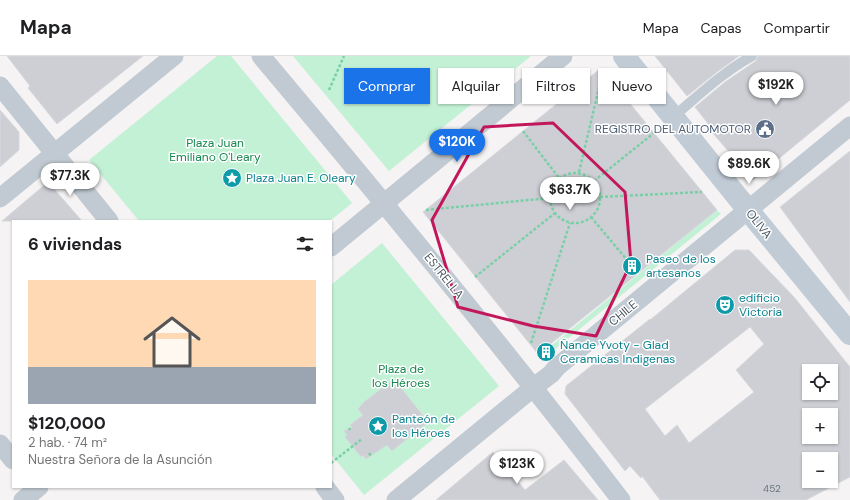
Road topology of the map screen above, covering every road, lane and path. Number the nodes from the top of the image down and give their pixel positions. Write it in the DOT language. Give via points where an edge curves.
graph roads {
  1 [pos="174,56"];
  2 [pos="261,56"];
  3 [pos="344,56"];
  4 [pos="563,56"];
  5 [pos="624,56"];
  6 [pos="752,56"];
  7 [pos="0,86"];
  8 [pos="329,90"];
  9 [pos="598,91"];
  10 [pos="673,117"];
  11 [pos="850,126"];
  12 [pos="523,131"];
  13 [pos="654,133"];
  14 [pos="52,156"];
  15 [pos="578,172"];
  16 [pos="559,178"];
  17 [pos="594,182"];
  18 [pos="702,192"];
  19 [pos="600,197"];
  20 [pos="0,198"];
  21 [pos="550,198"];
  22 [pos="384,203"];
  23 [pos="426,210"];
  24 [pos="748,210"];
  25 [pos="555,213"];
  26 [pos="591,217"];
  27 [pos="108,220"];
  28 [pos="570,223"];
  29 [pos="332,246"];
  30 [pos="638,273"];
  31 [pos="475,277"];
  32 [pos="850,334"];
  33 [pos="531,343"];
  34 [pos="534,387"];
  35 [pos="362,439"];
  36 [pos="0,444"];
  37 [pos="12,459"];
  38 [pos="332,462"];
  39 [pos="326,488"];
  40 [pos="335,500"];
  41 [pos="396,500"];
  42 [pos="621,500"];
  1 -- 14 [label="street"];
  2 -- 22 [label="street, ESTRELLA"];
  3 -- 8 [label="path"];
  4 -- 22 [label="street"];
  5 -- 10 [label="street, OLIVA"];
  6 -- 10 [label="lane"];
  7 -- 14 [label="street"];
  9 -- 15 [label="path"];
  10 -- 24 [label="street, OLIVA"];
  11 -- 24 [label="street, CHILE"];
  12 -- 16 [label="path"];
  13 -- 17 [label="path"];
  14 -- 20 [label="street"];
  14 -- 27 [label="street"];
  15 -- 16 [label="path"];
  15 -- 17 [label="path" via="590,177"];
  16 -- 21 [label="path" via="550,191"];
  17 -- 19 [label="path"];
  18 -- 19 [label="path"];
  19 -- 26 [label="path" via="598,208"];
  21 -- 23 [label="path"];
  21 -- 25 [label="path"];
  22 -- 29 [label="street"];
  22 -- 34 [label="street, ESTRELLA"];
  24 -- 32 [label="street, OLIVA"];
  24 -- 34 [label="street, CHILE"];
  25 -- 28 [label="path"];
  25 -- 31 [label="path"];
  26 -- 28 [label="path" via="579,223"];
  26 -- 30 [label="path"];
  28 -- 33 [label="path"];
  34 -- 41 [label="street, CHILE"];
  34 -- 42 [label="street, ESTRELLA"];
  35 -- 38 [label="path"];
  36 -- 37 [label="street"];
  39 -- 40 [label="street"];
}
